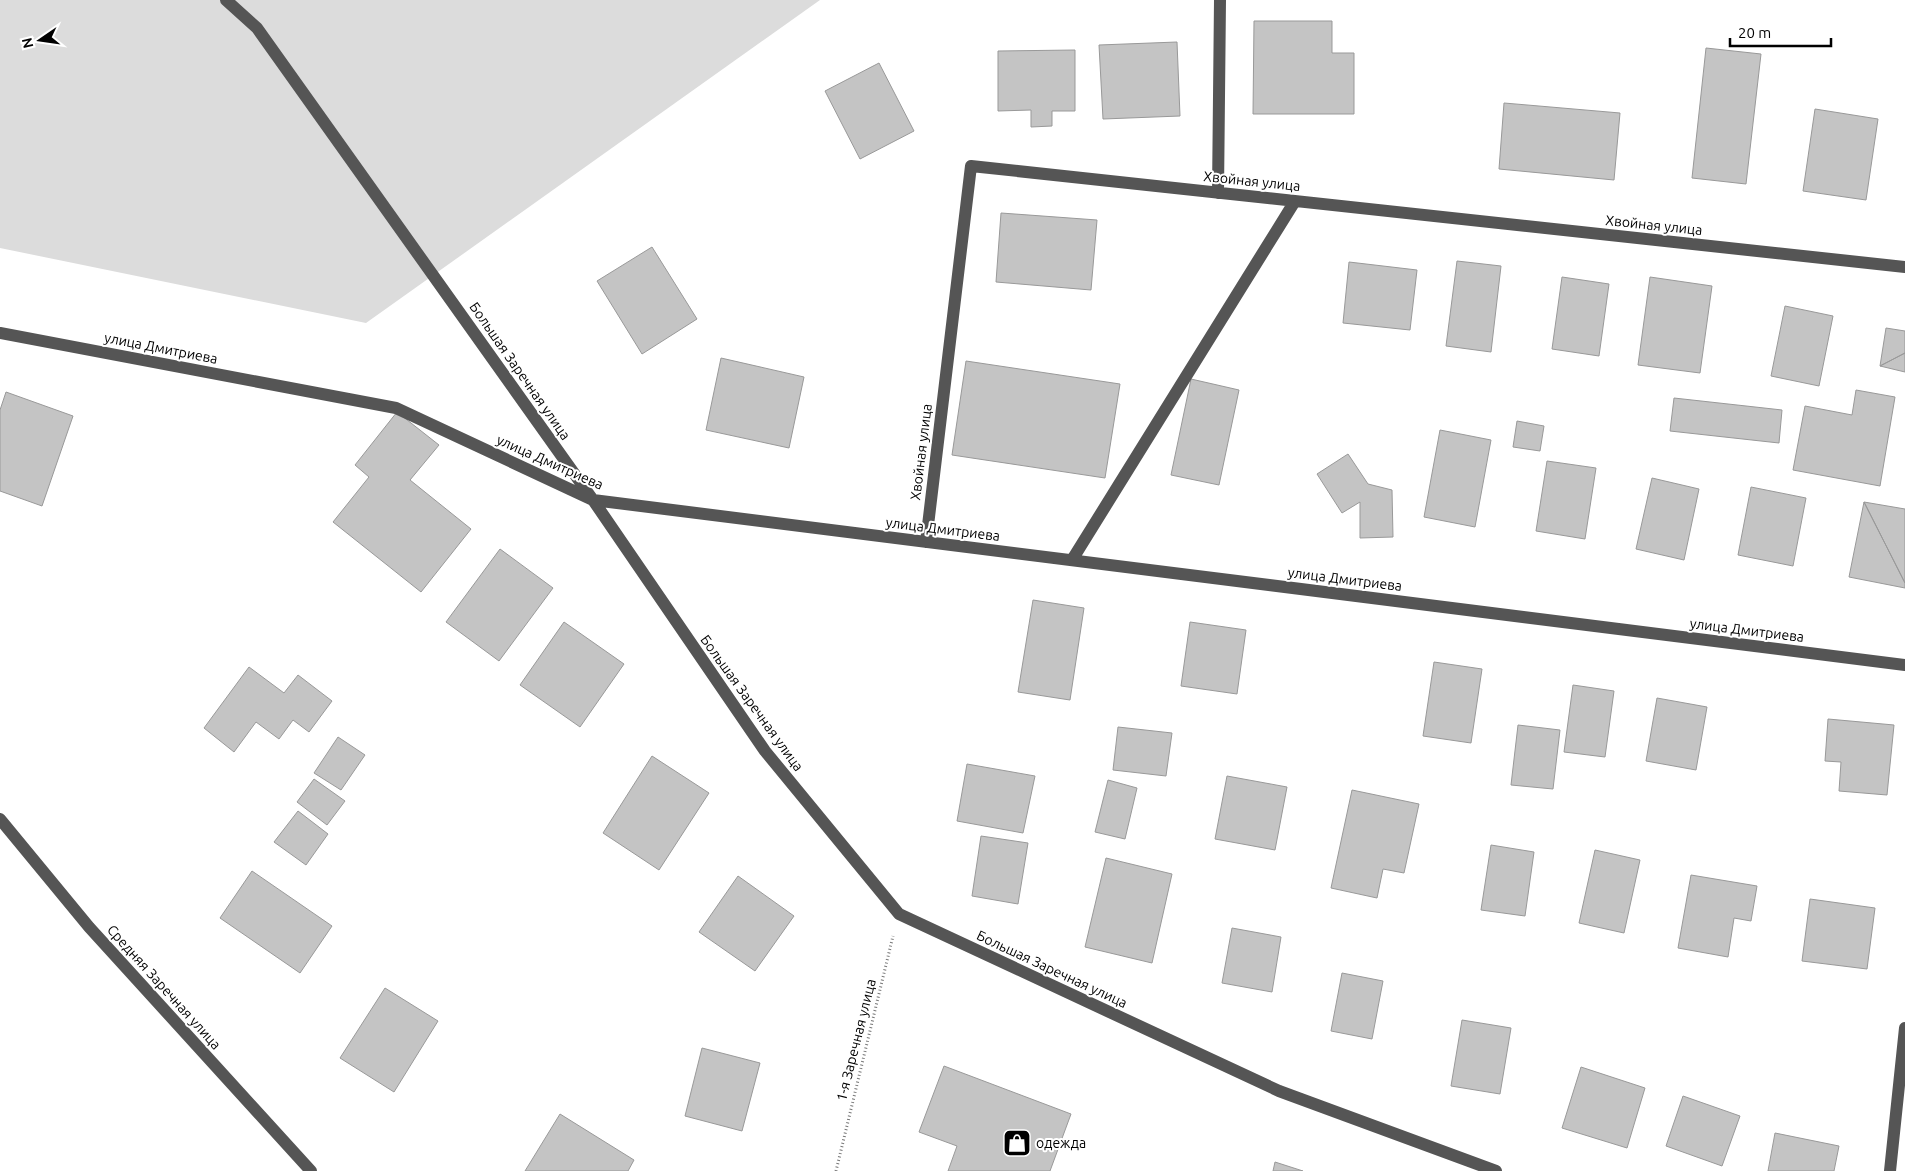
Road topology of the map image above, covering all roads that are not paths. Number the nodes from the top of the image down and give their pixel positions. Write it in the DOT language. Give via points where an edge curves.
graph roads {
  1 [pos="226,0"];
  2 [pos="1220,0"];
  3 [pos="1218,193"];
  4 [pos="1295,201"];
  5 [pos="1905,268"];
  6 [pos="0,332"];
  7 [pos="593,500"];
  8 [pos="926,542"];
  9 [pos="1072,560"];
  10 [pos="1905,665"];
  11 [pos="0,819"];
  12 [pos="1905,1028"];
  13 [pos="311,1171"];
  14 [pos="1496,1171"];
  15 [pos="1890,1171"];
  1 -- 7 [label="street, Большая Заречная улица" via="257,28"];
  2 -- 3 [label="street"];
  3 -- 4 [label="street, Хвойная улица"];
  3 -- 8 [label="street, Хвойная улица" via="971,166"];
  4 -- 5 [label="street, Хвойная улица"];
  4 -- 9 [label="street"];
  6 -- 7 [label="street, улица Дмитриева" via="396,408"];
  7 -- 8 [label="street, улица Дмитриева"];
  7 -- 14 [label="street, Большая Заречная улица" via="765,751 899,914 1279,1092"];
  8 -- 9 [label="street, улица Дмитриева"];
  9 -- 10 [label="street, улица Дмитриева"];
  11 -- 13 [label="street, Средняя Заречная улица" via="89,927"];
  12 -- 15 [label="street"];
}
